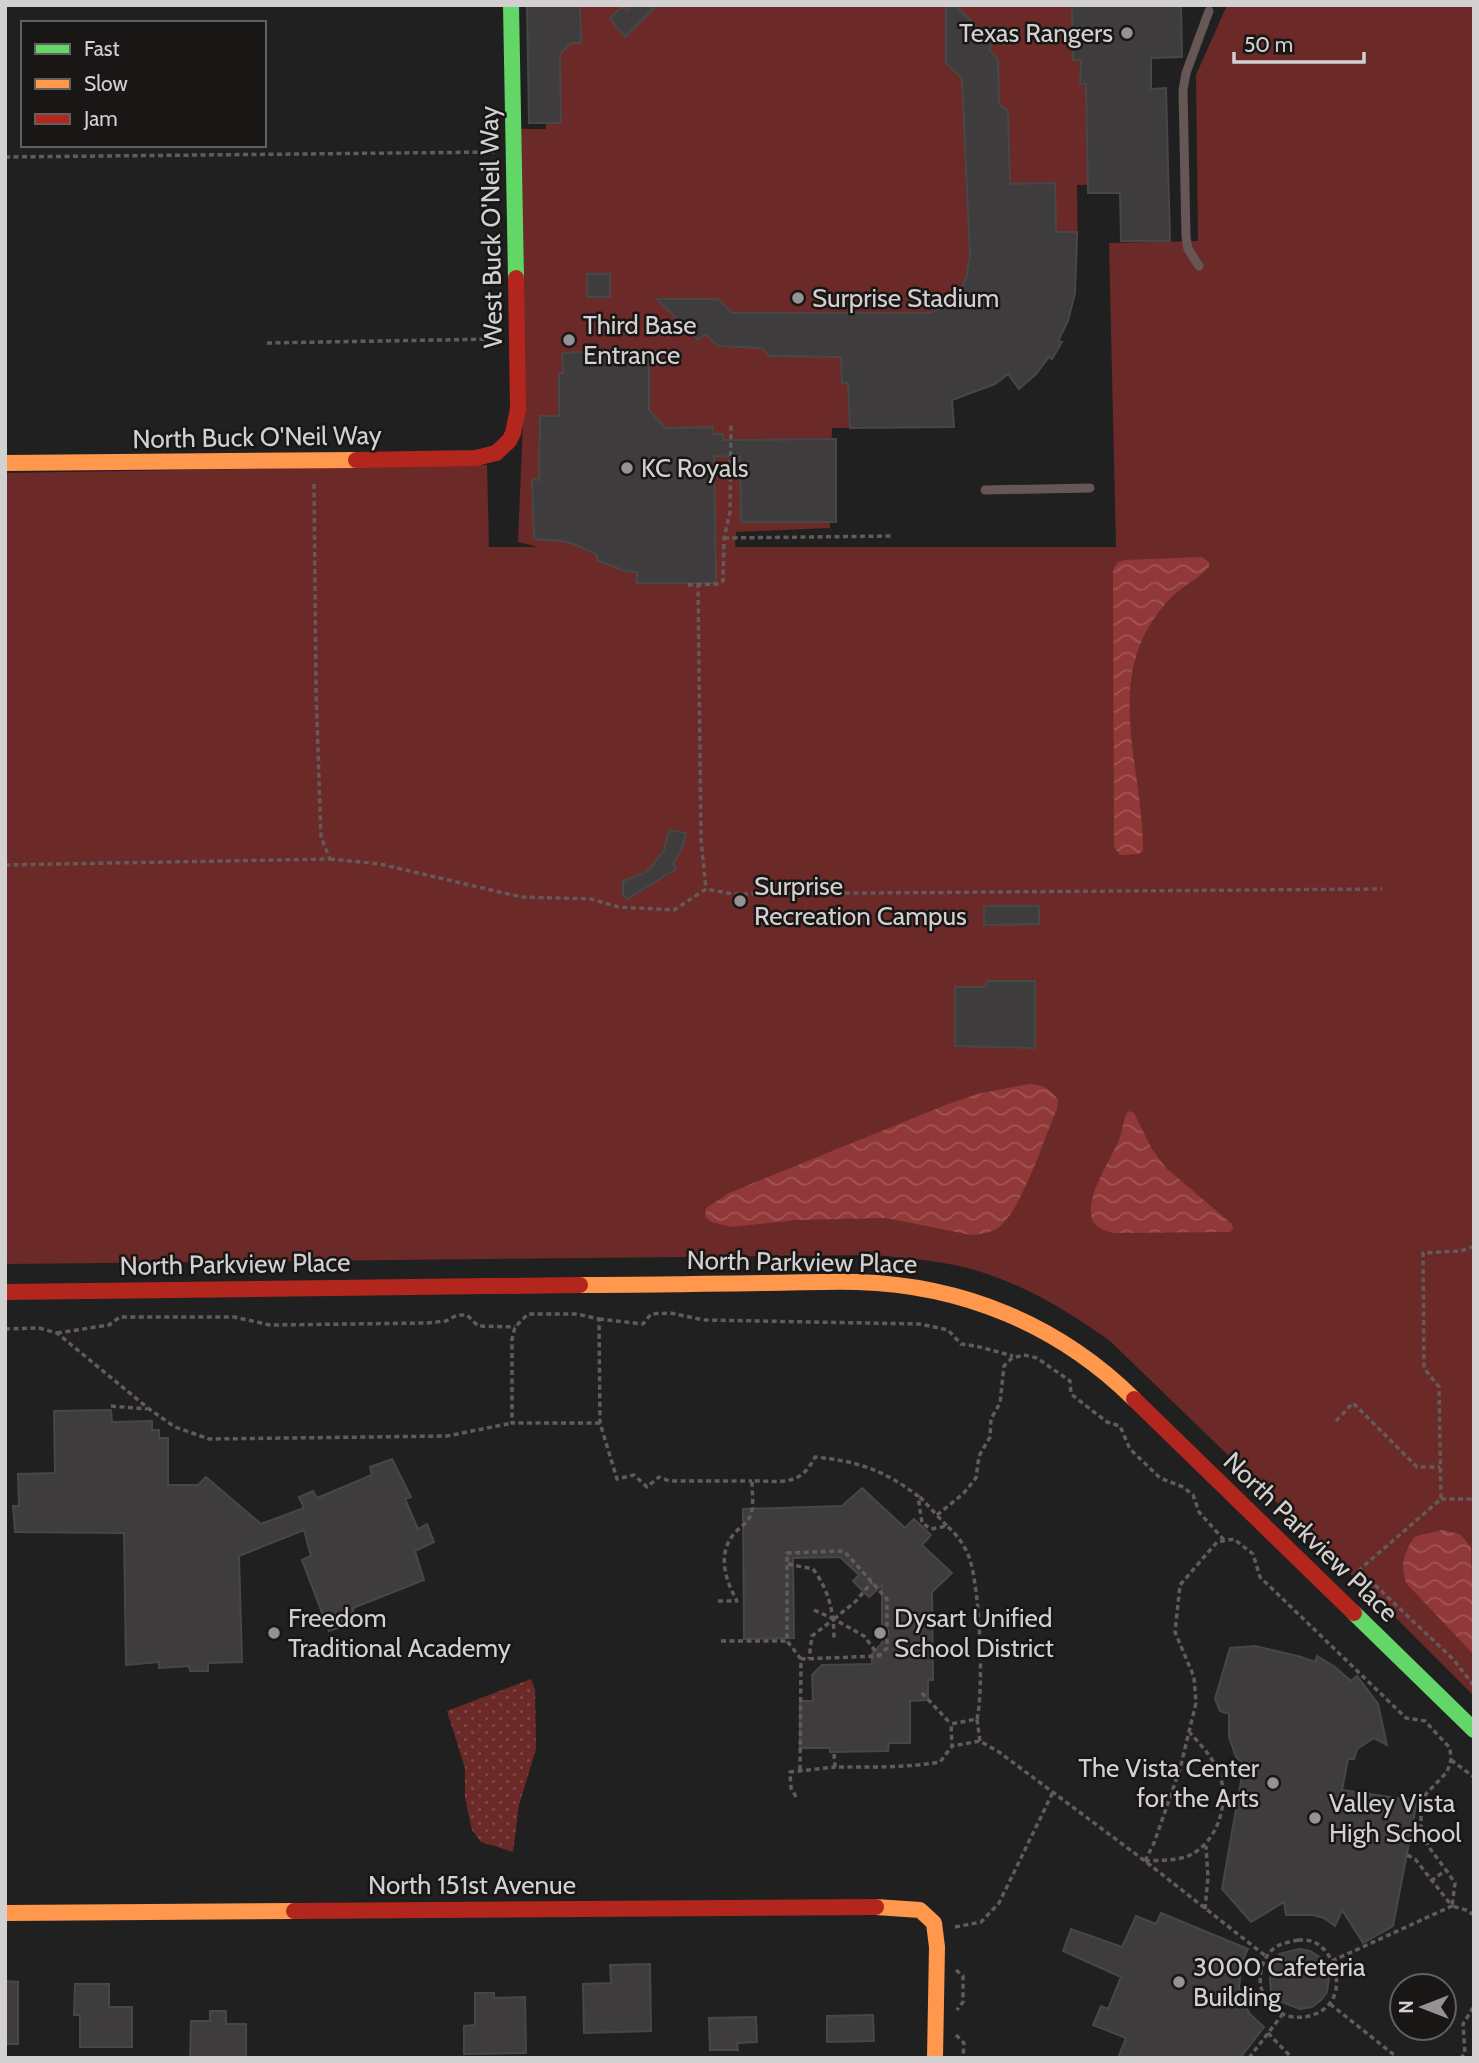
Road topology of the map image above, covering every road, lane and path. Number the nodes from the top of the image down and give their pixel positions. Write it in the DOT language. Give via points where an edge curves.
graph roads {
  1 [pos="512,5"];
  2 [pos="1209,11"];
  3 [pos="515,152"];
  4 [pos="5,156"];
  5 [pos="1199,266"];
  6 [pos="517,337"];
  7 [pos="267,343"];
  8 [pos="731,423"];
  9 [pos="506,446"];
  10 [pos="5,463"];
  11 [pos="314,483"];
  12 [pos="1090,488"];
  13 [pos="985,490"];
  14 [pos="892,536"];
  15 [pos="724,538"];
  16 [pos="698,584"];
  17 [pos="688,585"];
  18 [pos="330,859"];
  19 [pos="5,865"];
  20 [pos="706,889"];
  21 [pos="1382,889"];
  22 [pos="1474,1246"];
  23 [pos="5,1292"];
  24 [pos="599,1319"];
  25 [pos="515,1327"];
  26 [pos="5,1329"];
  27 [pos="57,1333"];
  28 [pos="1014,1357"];
  29 [pos="111,1406"];
  30 [pos="149,1409"];
  31 [pos="1336,1421"];
  32 [pos="512,1423"];
  33 [pos="600,1423"];
  34 [pos="1440,1467"];
  35 [pos="752,1481"];
  36 [pos="918,1496"];
  37 [pos="1441,1499"];
  38 [pos="1474,1499"];
  39 [pos="937,1515"];
  40 [pos="947,1526"];
  41 [pos="1224,1540"];
  42 [pos="788,1564"];
  43 [pos="872,1582"];
  44 [pos="718,1601"];
  45 [pos="814,1610"];
  46 [pos="834,1619"];
  47 [pos="834,1639"];
  48 [pos="721,1641"];
  49 [pos="787,1641"];
  50 [pos="879,1656"];
  51 [pos="801,1659"];
  52 [pos="809,1659"];
  53 [pos="1474,1686"];
  54 [pos="922,1693"];
  55 [pos="977,1719"];
  56 [pos="951,1724"];
  57 [pos="1474,1730"];
  58 [pos="1190,1733"];
  59 [pos="981,1741"];
  60 [pos="952,1746"];
  61 [pos="834,1754"];
  62 [pos="1451,1760"];
  63 [pos="835,1767"];
  64 [pos="800,1770"];
  65 [pos="1474,1777"];
  66 [pos="1053,1792"];
  67 [pos="796,1797"];
  68 [pos="1206,1846"];
  69 [pos="1406,1855"];
  70 [pos="1145,1861"];
  71 [pos="1446,1870"];
  72 [pos="1431,1881"];
  73 [pos="1452,1906"];
  74 [pos="1205,1909"];
  75 [pos="5,1913"];
  76 [pos="1474,1915"];
  77 [pos="934,1927"];
  78 [pos="1267,1957"];
  79 [pos="1332,1961"];
  80 [pos="1329,2004"];
  81 [pos="1474,2006"];
  82 [pos="1282,2014"];
  83 [pos="1268,2033"];
  84 [pos="1466,2056"];
  85 [pos="935,2058"];
  86 [pos="1249,2058"];
  87 [pos="1292,2058"];
  88 [pos="1398,2058"];
  89 [pos="1460,2058"];
  1 -- 3 [label="street, West Buck O'Neil Way"];
  2 -- 5 [label="lane" via="1182,97 1186,237"];
  3 -- 4 [label="path"];
  3 -- 6 [label="street, West Buck O'Neil Way"];
  6 -- 7 [label="path"];
  6 -- 9 [label="street, West Buck O'Neil Way" via="517,422"];
  8 -- 15 [label="path" via="730,512"];
  9 -- 10 [label="street, North Buck O'Neil Way" via="492,456 463,459"];
  11 -- 18 [label="path" via="321,837"];
  12 -- 13 [label="lane"];
  14 -- 15 [label="path"];
  15 -- 16 [label="path" via="723,581"];
  16 -- 17 [label="path"];
  16 -- 20 [label="path" via="701,839"];
  18 -- 19 [label="path"];
  18 -- 20 [label="path" via="380,864 521,897 592,899 619,907 674,910"];
  20 -- 21 [label="path" via="746,894"];
  22 -- 34 [label="path" via="1423,1253 1424,1368 1439,1387"];
  23 -- 57 [label="street, North Parkview Place" via="858,1282 902,1284 971,1298 1046,1331 1114,1379"];
  24 -- 25 [label="path" via="528,1314"];
  24 -- 28 [label="path" via="643,1324 651,1314 670,1312 704,1320 920,1324 948,1330 961,1344"];
  24 -- 33 [label="path"];
  25 -- 27 [label="path" via="478,1326 467,1315 428,1323 270,1325 234,1317 120,1317 109,1325"];
  25 -- 32 [label="path"];
  26 -- 27 [label="path" via="39,1328"];
  27 -- 30 [label="path"];
  28 -- 39 [label="path" via="1004,1366 1000,1403 991,1419 976,1478"];
  28 -- 41 [label="path" via="1037,1358 1070,1381 1071,1394 1119,1426 1130,1449 1160,1478 1193,1495 1199,1513"];
  29 -- 30 [label="path"];
  30 -- 32 [label="path" via="175,1427 209,1439 447,1436"];
  31 -- 34 [label="path" via="1353,1403 1417,1466"];
  32 -- 33 [label="path"];
  33 -- 35 [label="path" via="617,1479 634,1475 647,1487 659,1477"];
  34 -- 37 [label="path"];
  35 -- 36 [label="path" via="796,1480 808,1471 815,1457 847,1460 895,1478"];
  35 -- 44 [label="path" via="751,1513 732,1536 724,1560 727,1582 737,1601"];
  36 -- 39 [label="path"];
  36 -- 40 [label="path" via="922,1523 930,1529"];
  37 -- 38 [label="path"];
  37 -- 53 [label="path" via="1359,1570 1453,1659"];
  39 -- 40 [label="path"];
  40 -- 55 [label="path" via="959,1536 969,1557 977,1592"];
  41 -- 58 [label="path" via="1211,1548 1180,1585 1175,1632 1194,1677 1196,1703"];
  41 -- 62 [label="path" via="1234,1539 1253,1554 1260,1577 1406,1718 1425,1721 1450,1748"];
  42 -- 43 [label="path" via="787,1553 844,1551"];
  42 -- 46 [label="path" via="813,1569 823,1582"];
  42 -- 49 [label="path"];
  43 -- 46 [label="path"];
  43 -- 50 [label="path" via="887,1598 887,1648"];
  45 -- 46 [label="path"];
  46 -- 47 [label="path"];
  46 -- 50 [label="path" via="864,1636"];
  46 -- 52 [label="path" via="812,1636"];
  48 -- 49 [label="path"];
  49 -- 51 [label="path"];
  50 -- 52 [label="path"];
  51 -- 52 [label="path"];
  51 -- 64 [label="path"];
  54 -- 56 [label="path"];
  55 -- 56 [label="path"];
  55 -- 59 [label="path"];
  56 -- 60 [label="path"];
  58 -- 68 [label="path" via="1210,1756 1222,1783 1221,1818"];
  58 -- 70 [label="path"];
  59 -- 60 [label="path"];
  59 -- 66 [label="path"];
  60 -- 63 [label="path" via="940,1762"];
  61 -- 63 [label="path"];
  62 -- 65 [label="path"];
  62 -- 71 [label="path" via="1421,1805 1421,1829"];
  63 -- 64 [label="path"];
  64 -- 67 [label="path" via="790,1772"];
  66 -- 70 [label="path"];
  66 -- 77 [label="path" via="999,1903 981,1922"];
  68 -- 70 [label="path" via="1186,1857"];
  68 -- 74 [label="path"];
  69 -- 72 [label="path" via="1415,1858"];
  70 -- 74 [label="path"];
  71 -- 72 [label="path"];
  71 -- 73 [label="path" via="1455,1883"];
  72 -- 73 [label="path"];
  73 -- 76 [label="path"];
  73 -- 79 [label="path"];
  74 -- 78 [label="path"];
  75 -- 77 [label="street, North 151st Avenue" via="892,1907 920,1909"];
  77 -- 85 [label="street"];
  78 -- 79 [label="path" via="1280,1944 1298,1940 1315,1942"];
  78 -- 82 [label="path" via="1259,1973 1260,1984 1269,2003"];
  79 -- 80 [label="path" via="1336,1982"];
  80 -- 82 [label="path" via="1307,2017"];
  80 -- 88 [label="path"];
  81 -- 84 [label="path" via="1463,2024"];
  82 -- 83 [label="path"];
  83 -- 86 [label="path"];
  83 -- 87 [label="path"];
  84 -- 89 [label="path"];
}
